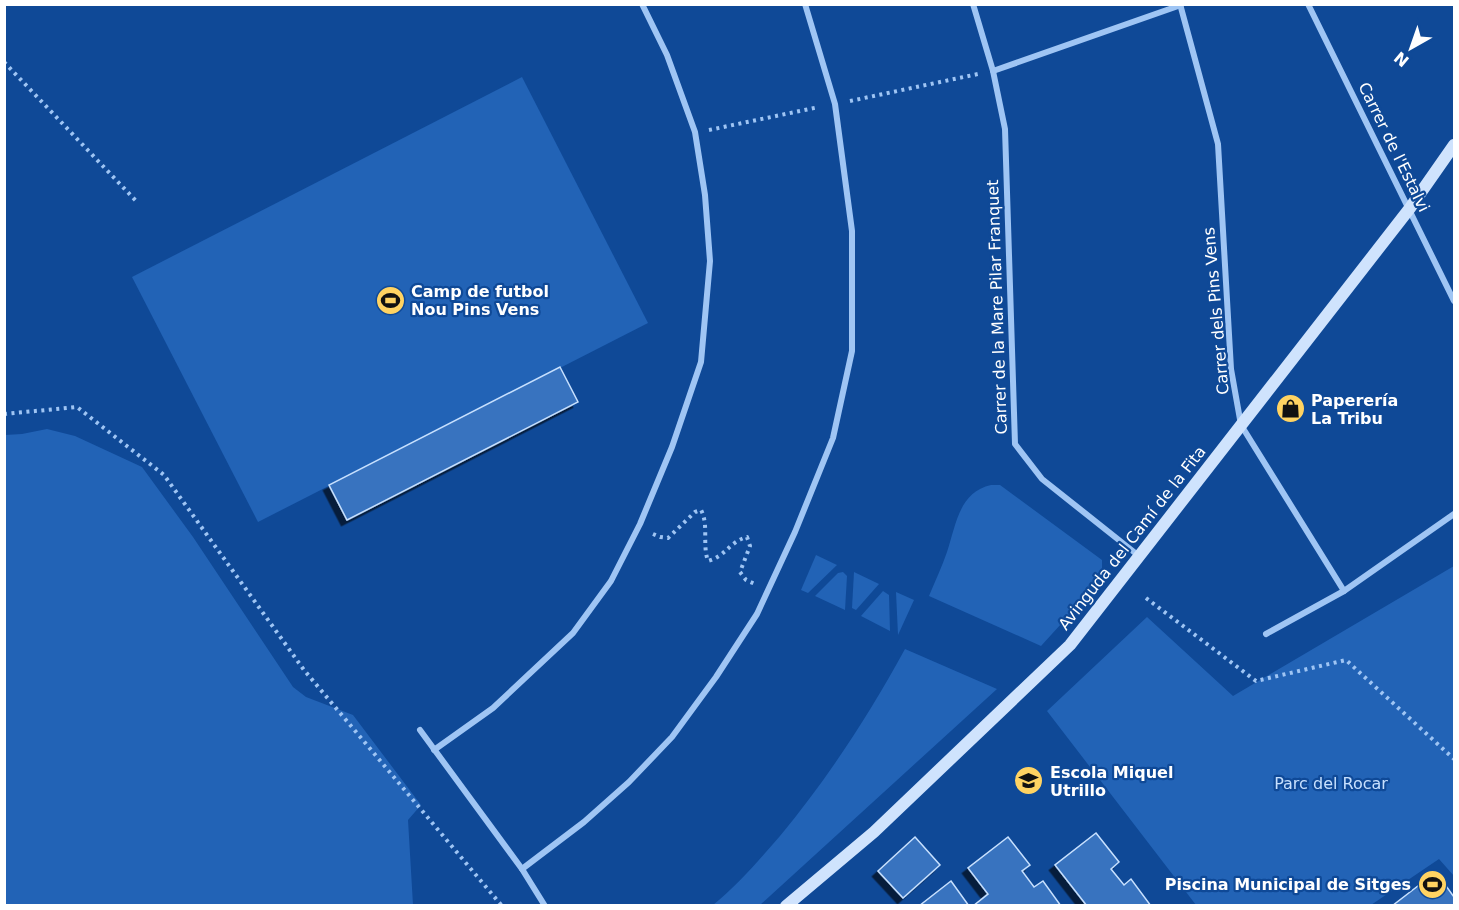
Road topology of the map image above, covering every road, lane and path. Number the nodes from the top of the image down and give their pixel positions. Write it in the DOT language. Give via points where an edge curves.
graph roads {
  1 [pos="642,4"];
  2 [pos="805,4"];
  3 [pos="973,4"];
  4 [pos="1308,4"];
  5 [pos="1181,5"];
  6 [pos="4,62"];
  7 [pos="993,71"];
  8 [pos="835,104"];
  9 [pos="695,132"];
  10 [pos="1455,145"];
  11 [pos="138,203"];
  12 [pos="1410,208"];
  13 [pos="1455,301"];
  14 [pos="4,414"];
  15 [pos="1241,425"];
  16 [pos="1455,514"];
  17 [pos="639,526"];
  18 [pos="1139,556"];
  19 [pos="768,589"];
  20 [pos="1344,591"];
  21 [pos="1146,598"];
  22 [pos="1266,634"];
  23 [pos="420,730"];
  24 [pos="434,750"];
  25 [pos="1455,759"];
  26 [pos="522,869"];
  27 [pos="502,906"];
  28 [pos="545,906"];
  29 [pos="786,906"];
  1 -- 9 [label="street" via="667,55"];
  2 -- 8 [label="street"];
  3 -- 7 [label="street, Carrer de la Mare Pilar Franquet"];
  4 -- 12 [label="street, Carrer de l'Estalvi"];
  5 -- 7 [label="street"];
  5 -- 15 [label="street, Carrer dels Pins Vens" via="1218,144 1231,369"];
  6 -- 11 [label="path"];
  7 -- 8 [label="path"];
  7 -- 18 [label="street, Carrer de la Mare Pilar Franquet" via="1005,129 1015,444 1042,479"];
  8 -- 9 [label="path"];
  8 -- 19 [label="street" via="852,231 852,351 833,438"];
  9 -- 17 [label="street" via="711,261 701,362"];
  10 -- 12 [label="street, Avinguda del Camí de la Fita"];
  12 -- 13 [label="street, Carrer de l'Estalvi"];
  12 -- 15 [label="street, Avinguda del Camí de la Fita"];
  14 -- 27 [label="path" via="77,407 164,475 304,670"];
  15 -- 18 [label="street, Avinguda del Camí de la Fita"];
  15 -- 20 [label="street, Carrer dels Pins Vens"];
  16 -- 20 [label="street"];
  17 -- 19 [label="path" via="668,538 701,510 708,561 719,558 737,540 747,537 750,546 740,572 746,580"];
  17 -- 24 [label="street" via="611,581 573,633 493,708"];
  18 -- 29 [label="street, Avinguda del Camí de la Fita" via="1070,645 874,832"];
  19 -- 26 [label="street" via="757,614 672,737 584,822"];
  20 -- 22 [label="street"];
  21 -- 25 [label="path" via="1256,681 1346,660"];
  23 -- 24 [label="street"];
  24 -- 26 [label="street"];
  26 -- 28 [label="street"];
}
